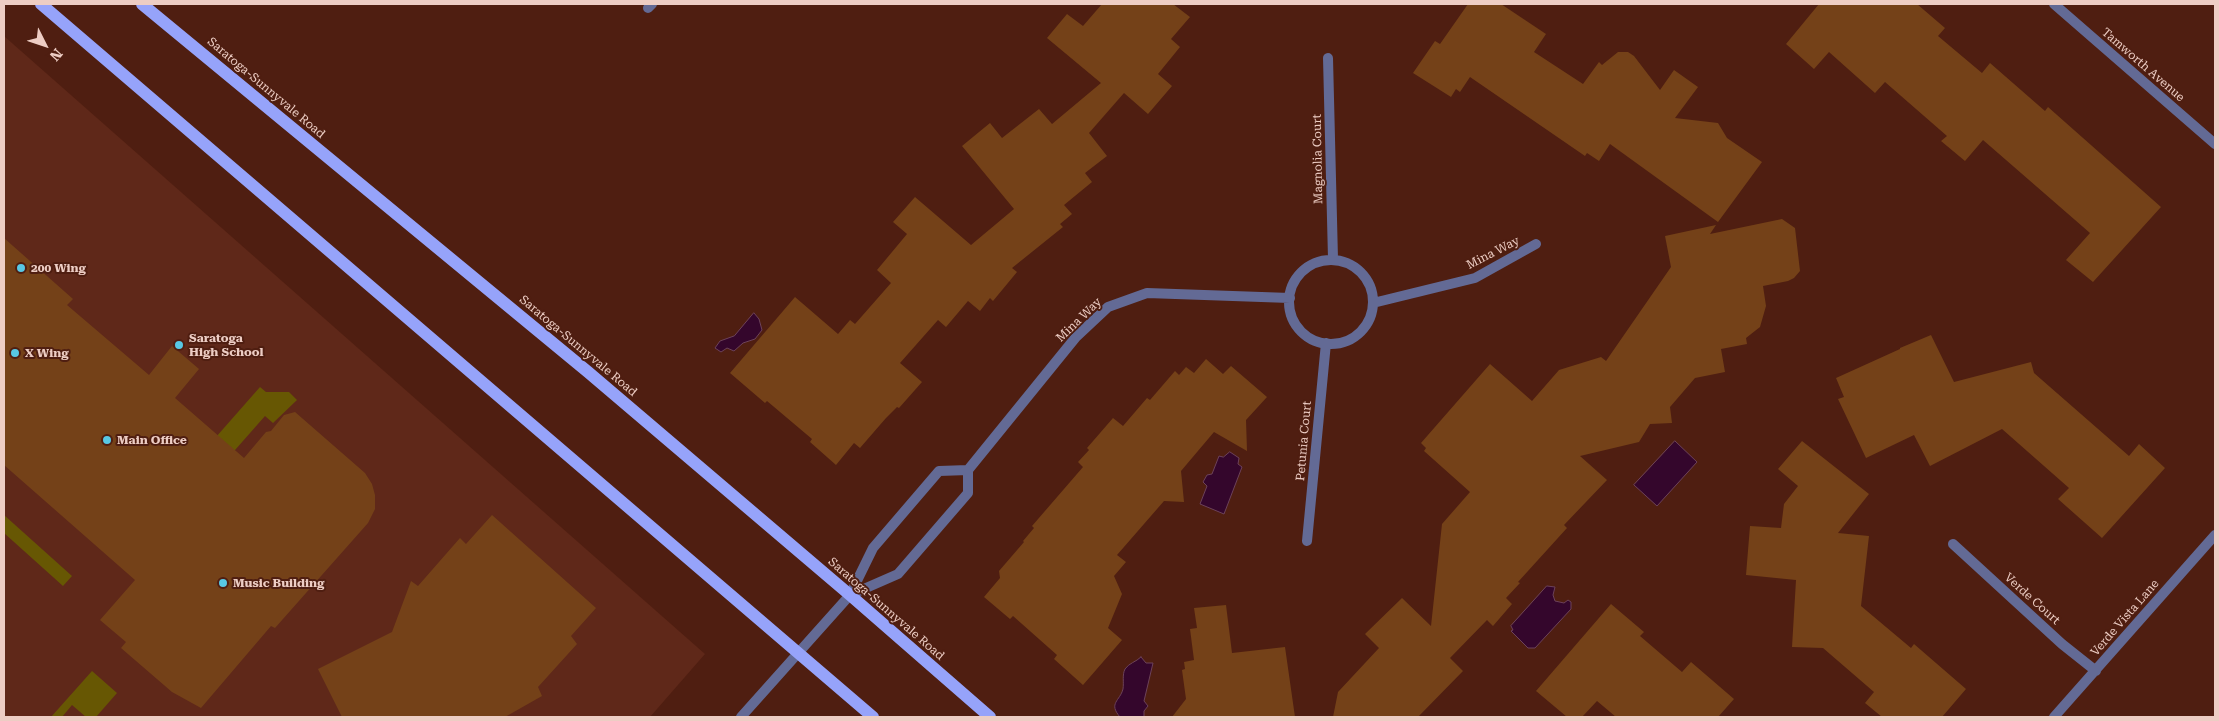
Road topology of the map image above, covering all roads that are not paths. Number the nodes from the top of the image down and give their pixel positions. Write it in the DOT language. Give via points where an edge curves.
graph roads {
  1 [pos="41,4"];
  2 [pos="142,4"];
  3 [pos="2054,4"];
  4 [pos="1328,58"];
  5 [pos="2215,144"];
  6 [pos="1536,244"];
  7 [pos="1332,259"];
  8 [pos="1290,298"];
  9 [pos="1373,303"];
  10 [pos="1326,343"];
  11 [pos="968,470"];
  12 [pos="2215,535"];
  13 [pos="1307,541"];
  14 [pos="1953,544"];
  15 [pos="850,594"];
  16 [pos="798,654"];
  17 [pos="2096,671"];
  18 [pos="741,717"];
  19 [pos="873,717"];
  20 [pos="990,717"];
  21 [pos="2054,717"];
  1 -- 16 [label="main road"];
  2 -- 15 [label="main road, Saratoga-Sunnyvale Road" via="588,372"];
  3 -- 5 [label="street, Tamworth Avenue"];
  4 -- 7 [label="street, Magnolia Court"];
  6 -- 9 [label="street, Mina Way" via="1475,278"];
  7 -- 8 [label="street" via="1314,263 1300,274"];
  7 -- 9 [label="street" via="1353,265 1369,281"];
  8 -- 10 [label="street" via="1290,309 1298,327 1313,339"];
  8 -- 11 [label="street, Mina Way" via="1147,293 1108,307 1076,337"];
  9 -- 10 [label="street" via="1371,316 1353,338"];
  10 -- 13 [label="street, Petunia Court"];
  11 -- 15 [label="street" via="939,471 874,548"];
  11 -- 15 [label="street" via="968,493 898,574"];
  12 -- 17 [label="street, Verde Vista Lane"];
  14 -- 17 [label="street, Verde Court"];
  15 -- 16 [label="street"];
  15 -- 20 [label="main road, Saratoga-Sunnyvale Road"];
  16 -- 18 [label="street"];
  16 -- 19 [label="main road"];
  17 -- 21 [label="street, Verde Vista Lane"];
}
